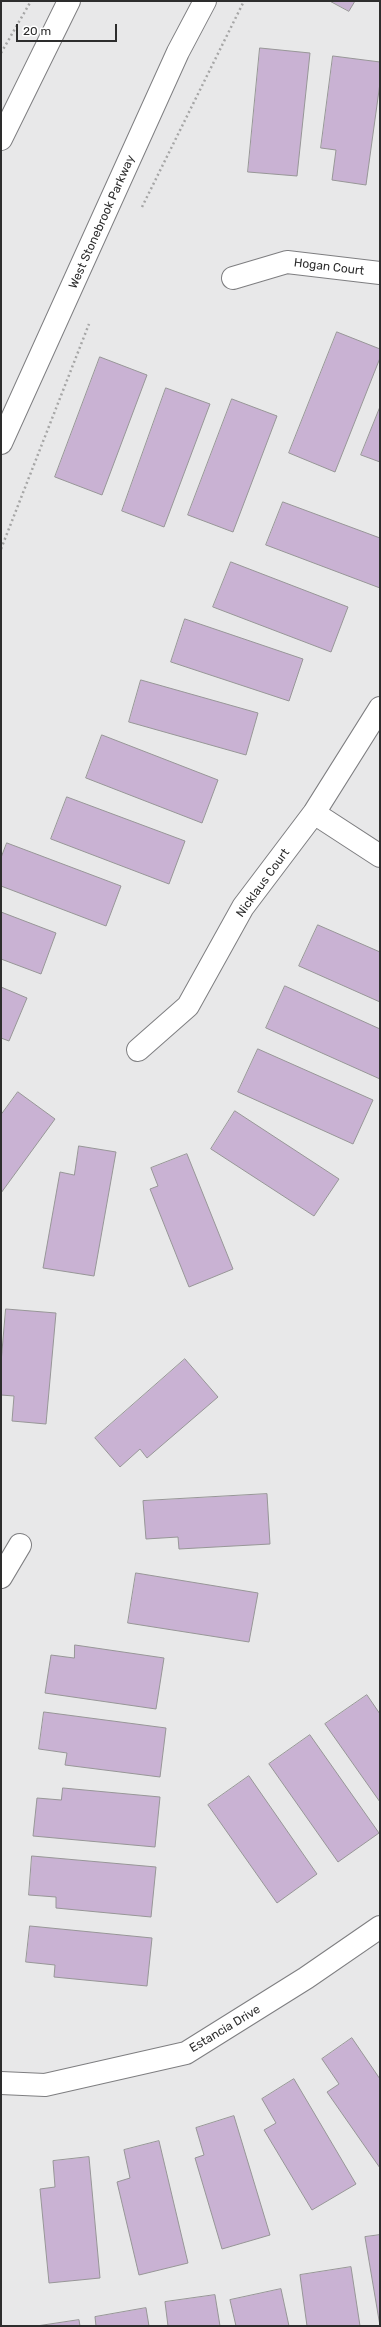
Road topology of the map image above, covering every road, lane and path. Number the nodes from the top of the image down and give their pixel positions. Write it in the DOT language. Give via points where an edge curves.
graph roads {
  1 [pos="31,1"];
  2 [pos="69,1"];
  3 [pos="205,1"];
  4 [pos="244,1"];
  5 [pos="1,52"];
  6 [pos="1,139"];
  7 [pos="140,212"];
  8 [pos="380,273"];
  9 [pos="233,278"];
  10 [pos="91,318"];
  11 [pos="2,435"];
  12 [pos="1,549"];
  13 [pos="380,708"];
  14 [pos="314,813"];
  15 [pos="380,856"];
  16 [pos="138,1050"];
  17 [pos="20,1545"];
  18 [pos="1,1577"];
  19 [pos="380,1927"];
  20 [pos="1,2083"];
  1 -- 5 [label="path"];
  2 -- 6 [label="street"];
  3 -- 11 [label="street, West Stonebrook Parkway" via="178,52"];
  4 -- 7 [label="path"];
  8 -- 9 [label="street, Hogan Court" via="287,262"];
  10 -- 12 [label="path"];
  13 -- 14 [label="street, Nicklaus Court"];
  14 -- 15 [label="street"];
  14 -- 16 [label="street, Nicklaus Court" via="243,907 188,1006"];
  17 -- 18 [label="street"];
  19 -- 20 [label="street, Estancia Drive" via="306,1978 186,2053 45,2085"];
}
